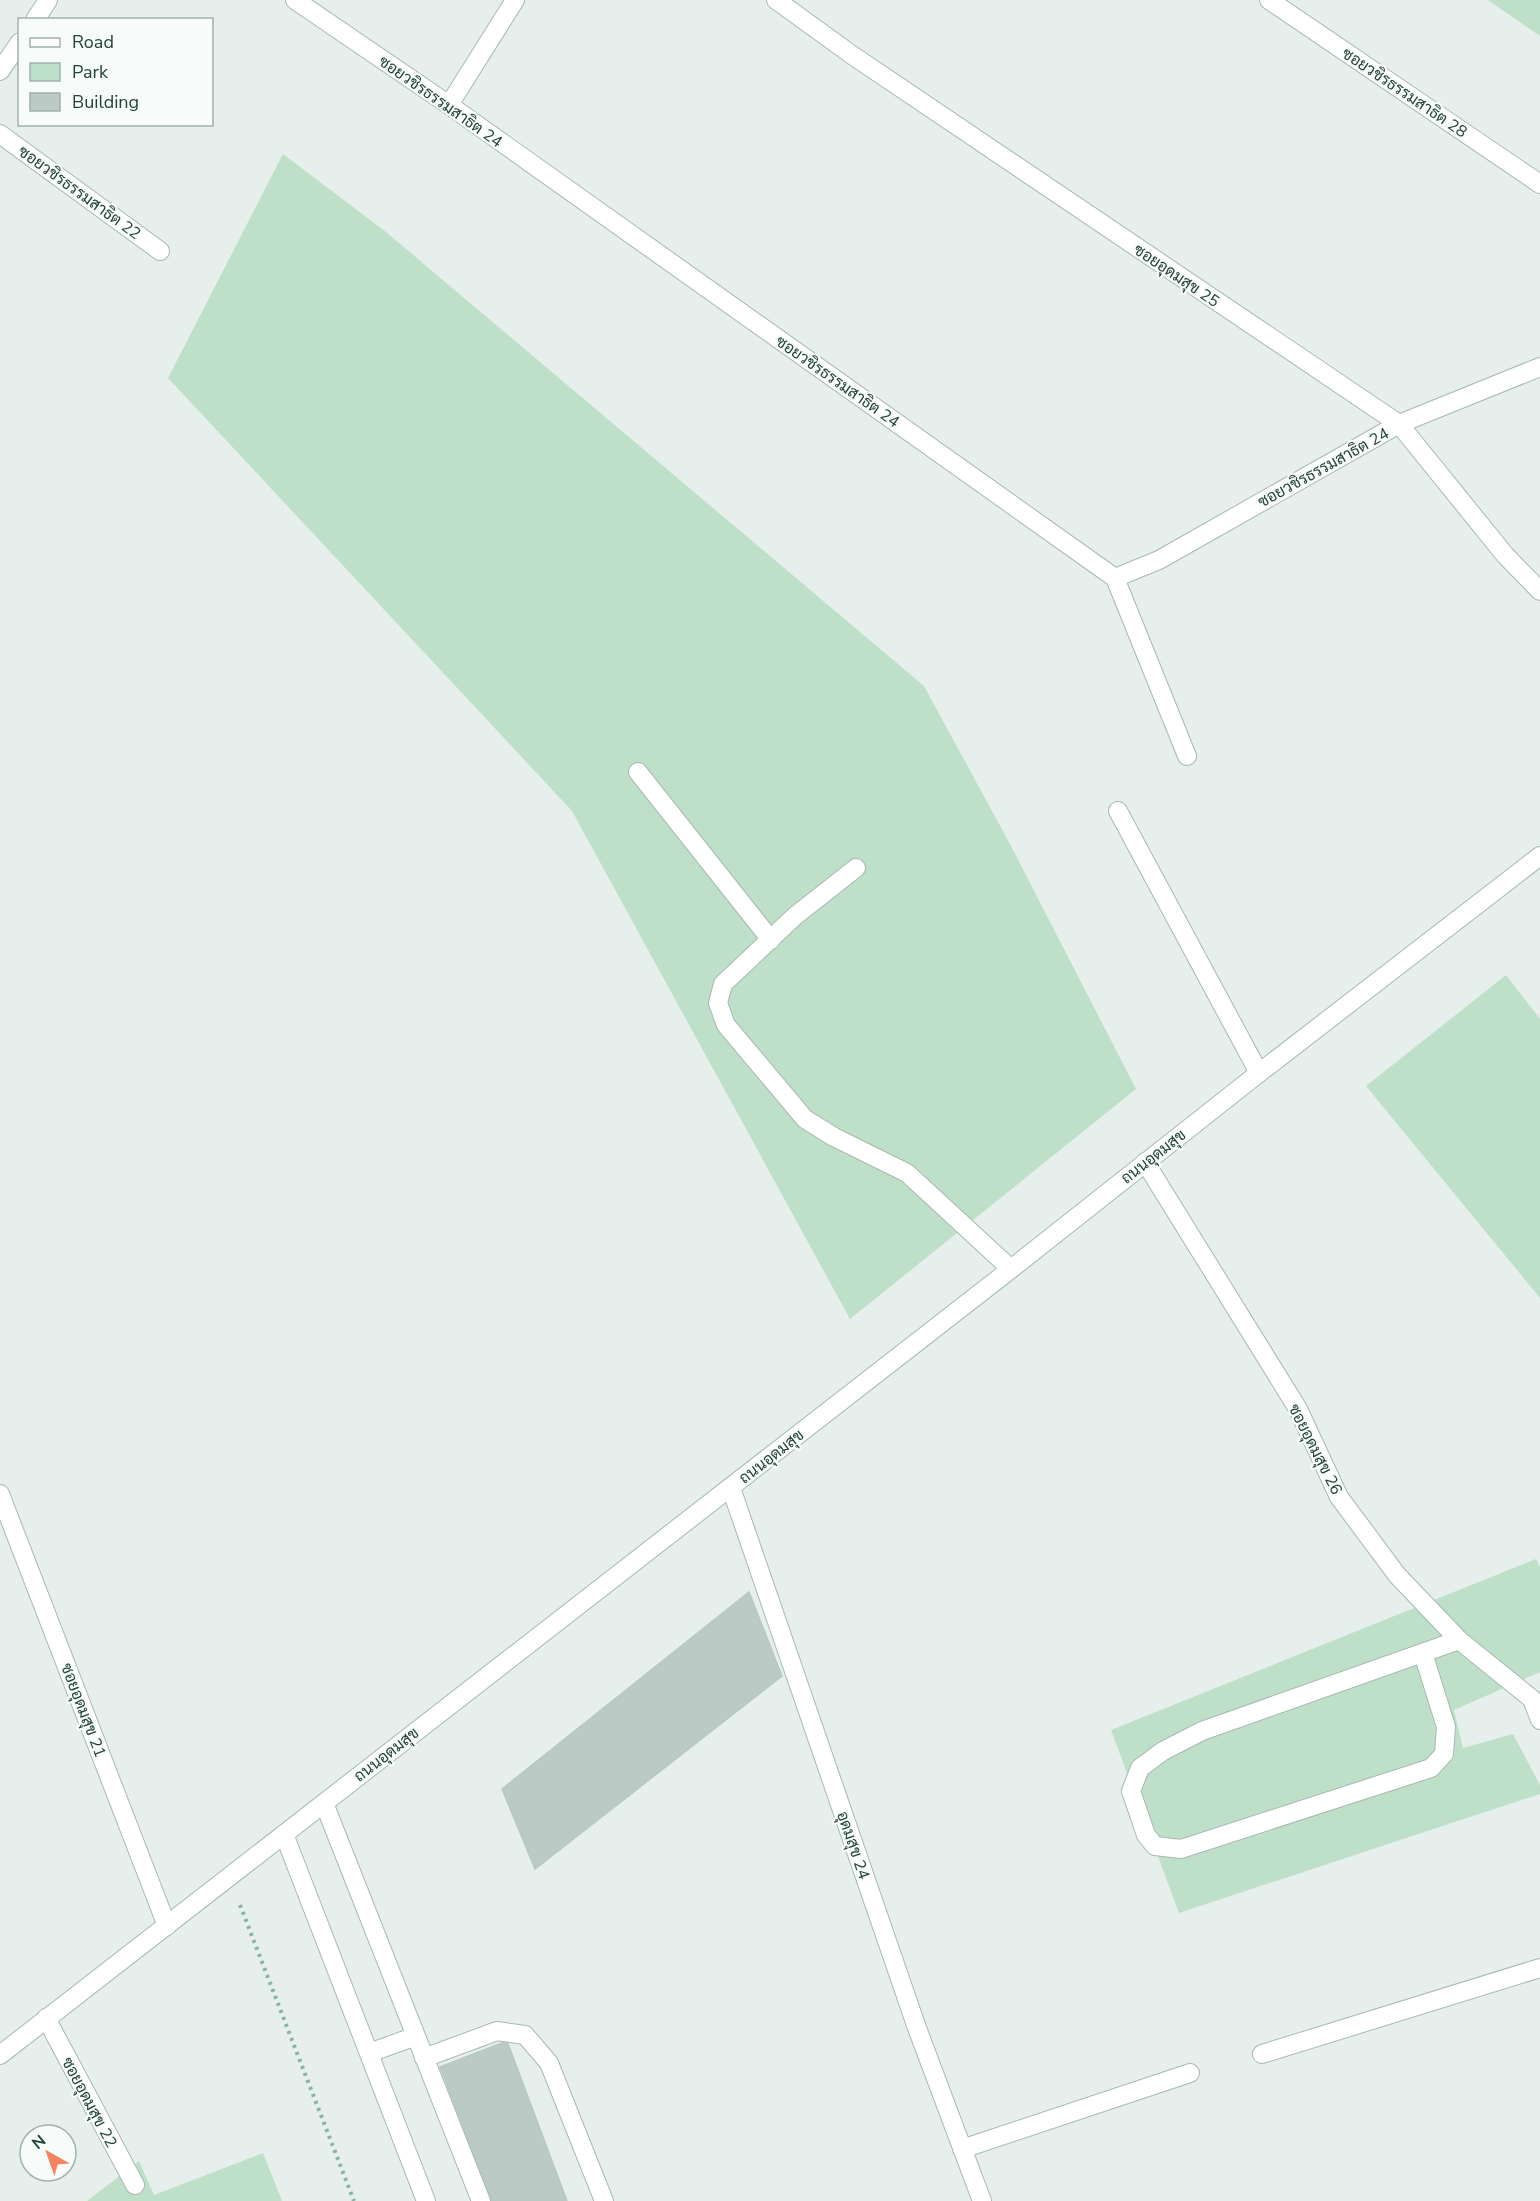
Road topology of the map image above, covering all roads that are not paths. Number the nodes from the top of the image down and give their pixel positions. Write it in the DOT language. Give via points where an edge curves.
graph roads {
  1 [pos="48,0"];
  2 [pos="295,0"];
  3 [pos="515,0"];
  4 [pos="776,0"];
  5 [pos="1269,0"];
  6 [pos="36,18"];
  7 [pos="18,45"];
  8 [pos="0,71"];
  9 [pos="449,105"];
  10 [pos="0,134"];
  11 [pos="1540,184"];
  12 [pos="160,251"];
  13 [pos="1540,367"];
  14 [pos="1399,424"];
  15 [pos="1115,578"];
  16 [pos="1540,591"];
  17 [pos="1187,756"];
  18 [pos="638,772"];
  19 [pos="1118,811"];
  20 [pos="1540,856"];
  21 [pos="856,868"];
  22 [pos="771,940"];
  23 [pos="1259,1073"];
  24 [pos="1145,1162"];
  25 [pos="1011,1269"];
  26 [pos="731,1488"];
  27 [pos="0,1494"];
  28 [pos="1459,1640"];
  29 [pos="1423,1653"];
  30 [pos="1536,1698"];
  31 [pos="1540,1720"];
  32 [pos="324,1803"];
  33 [pos="284,1834"];
  34 [pos="167,1926"];
  35 [pos="1540,1968"];
  36 [pos="46,2018"];
  37 [pos="416,2036"];
  38 [pos="369,2053"];
  39 [pos="1262,2054"];
  40 [pos="0,2055"];
  41 [pos="424,2058"];
  42 [pos="1190,2073"];
  43 [pos="962,2149"];
  44 [pos="135,2185"];
  45 [pos="426,2201"];
  46 [pos="481,2201"];
  47 [pos="604,2201"];
  48 [pos="982,2201"];
  1 -- 6 [label="street"];
  2 -- 9 [label="street, ซอยวชิรธรรมสาธิต 24"];
  3 -- 9 [label="street"];
  4 -- 14 [label="street, ซอยอุดมสุข 25"];
  5 -- 11 [label="street, ซอยวชิรธรรมสาธิต 28"];
  7 -- 8 [label="street"];
  9 -- 15 [label="street, ซอยวชิรธรรมสาธิต 24"];
  10 -- 12 [label="street, ซอยวชิรธรรมสาธิต 22"];
  13 -- 14 [label="street"];
  14 -- 15 [label="street, ซอยวชิรธรรมสาธิต 24" via="1159,560"];
  14 -- 16 [label="street, ซอยอุดมสุข 25" via="1505,555"];
  15 -- 17 [label="street"];
  18 -- 22 [label="street"];
  19 -- 23 [label="street"];
  20 -- 23 [label="street, ถนนอุดมสุข"];
  21 -- 22 [label="street"];
  22 -- 25 [label="street" via="723,984 718,1003 726,1025 805,1119 907,1173"];
  23 -- 24 [label="street, ถนนอุดมสุข"];
  24 -- 25 [label="street, ถนนอุดมสุข"];
  24 -- 28 [label="street, ซอยอุดมสุข 26" via="1298,1409 1339,1497 1396,1575"];
  25 -- 26 [label="street, ถนนอุดมสุข"];
  26 -- 32 [label="street, ถนนอุดมสุข"];
  26 -- 43 [label="street, อุดมสุข 24"];
  27 -- 34 [label="street, ซอยอุดมสุข 21"];
  28 -- 29 [label="street"];
  28 -- 30 [label="street, ซอยอุดมสุข 26"];
  29 -- 29 [label="street" via="1202,1731 1163,1752 1140,1768 1131,1791 1146,1835 1155,1846 1180,1850 1431,1768 1444,1754 1446,1727"];
  30 -- 31 [label="street, ซอยอุดมสุข 26"];
  32 -- 33 [label="street, ถนนอุดมสุข"];
  32 -- 37 [label="street"];
  33 -- 34 [label="street, ถนนอุดมสุข"];
  33 -- 38 [label="street"];
  34 -- 36 [label="street, ถนนอุดมสุข"];
  35 -- 39 [label="street"];
  36 -- 40 [label="street, ถนนอุดมสุข"];
  36 -- 44 [label="street, ซอยอุดมสุข 22"];
  37 -- 38 [label="street"];
  37 -- 41 [label="street"];
  38 -- 45 [label="street"];
  41 -- 46 [label="street"];
  41 -- 47 [label="street" via="496,2031 525,2035 549,2063"];
  42 -- 43 [label="street"];
  43 -- 48 [label="street, อุดมสุข 24"];
}
